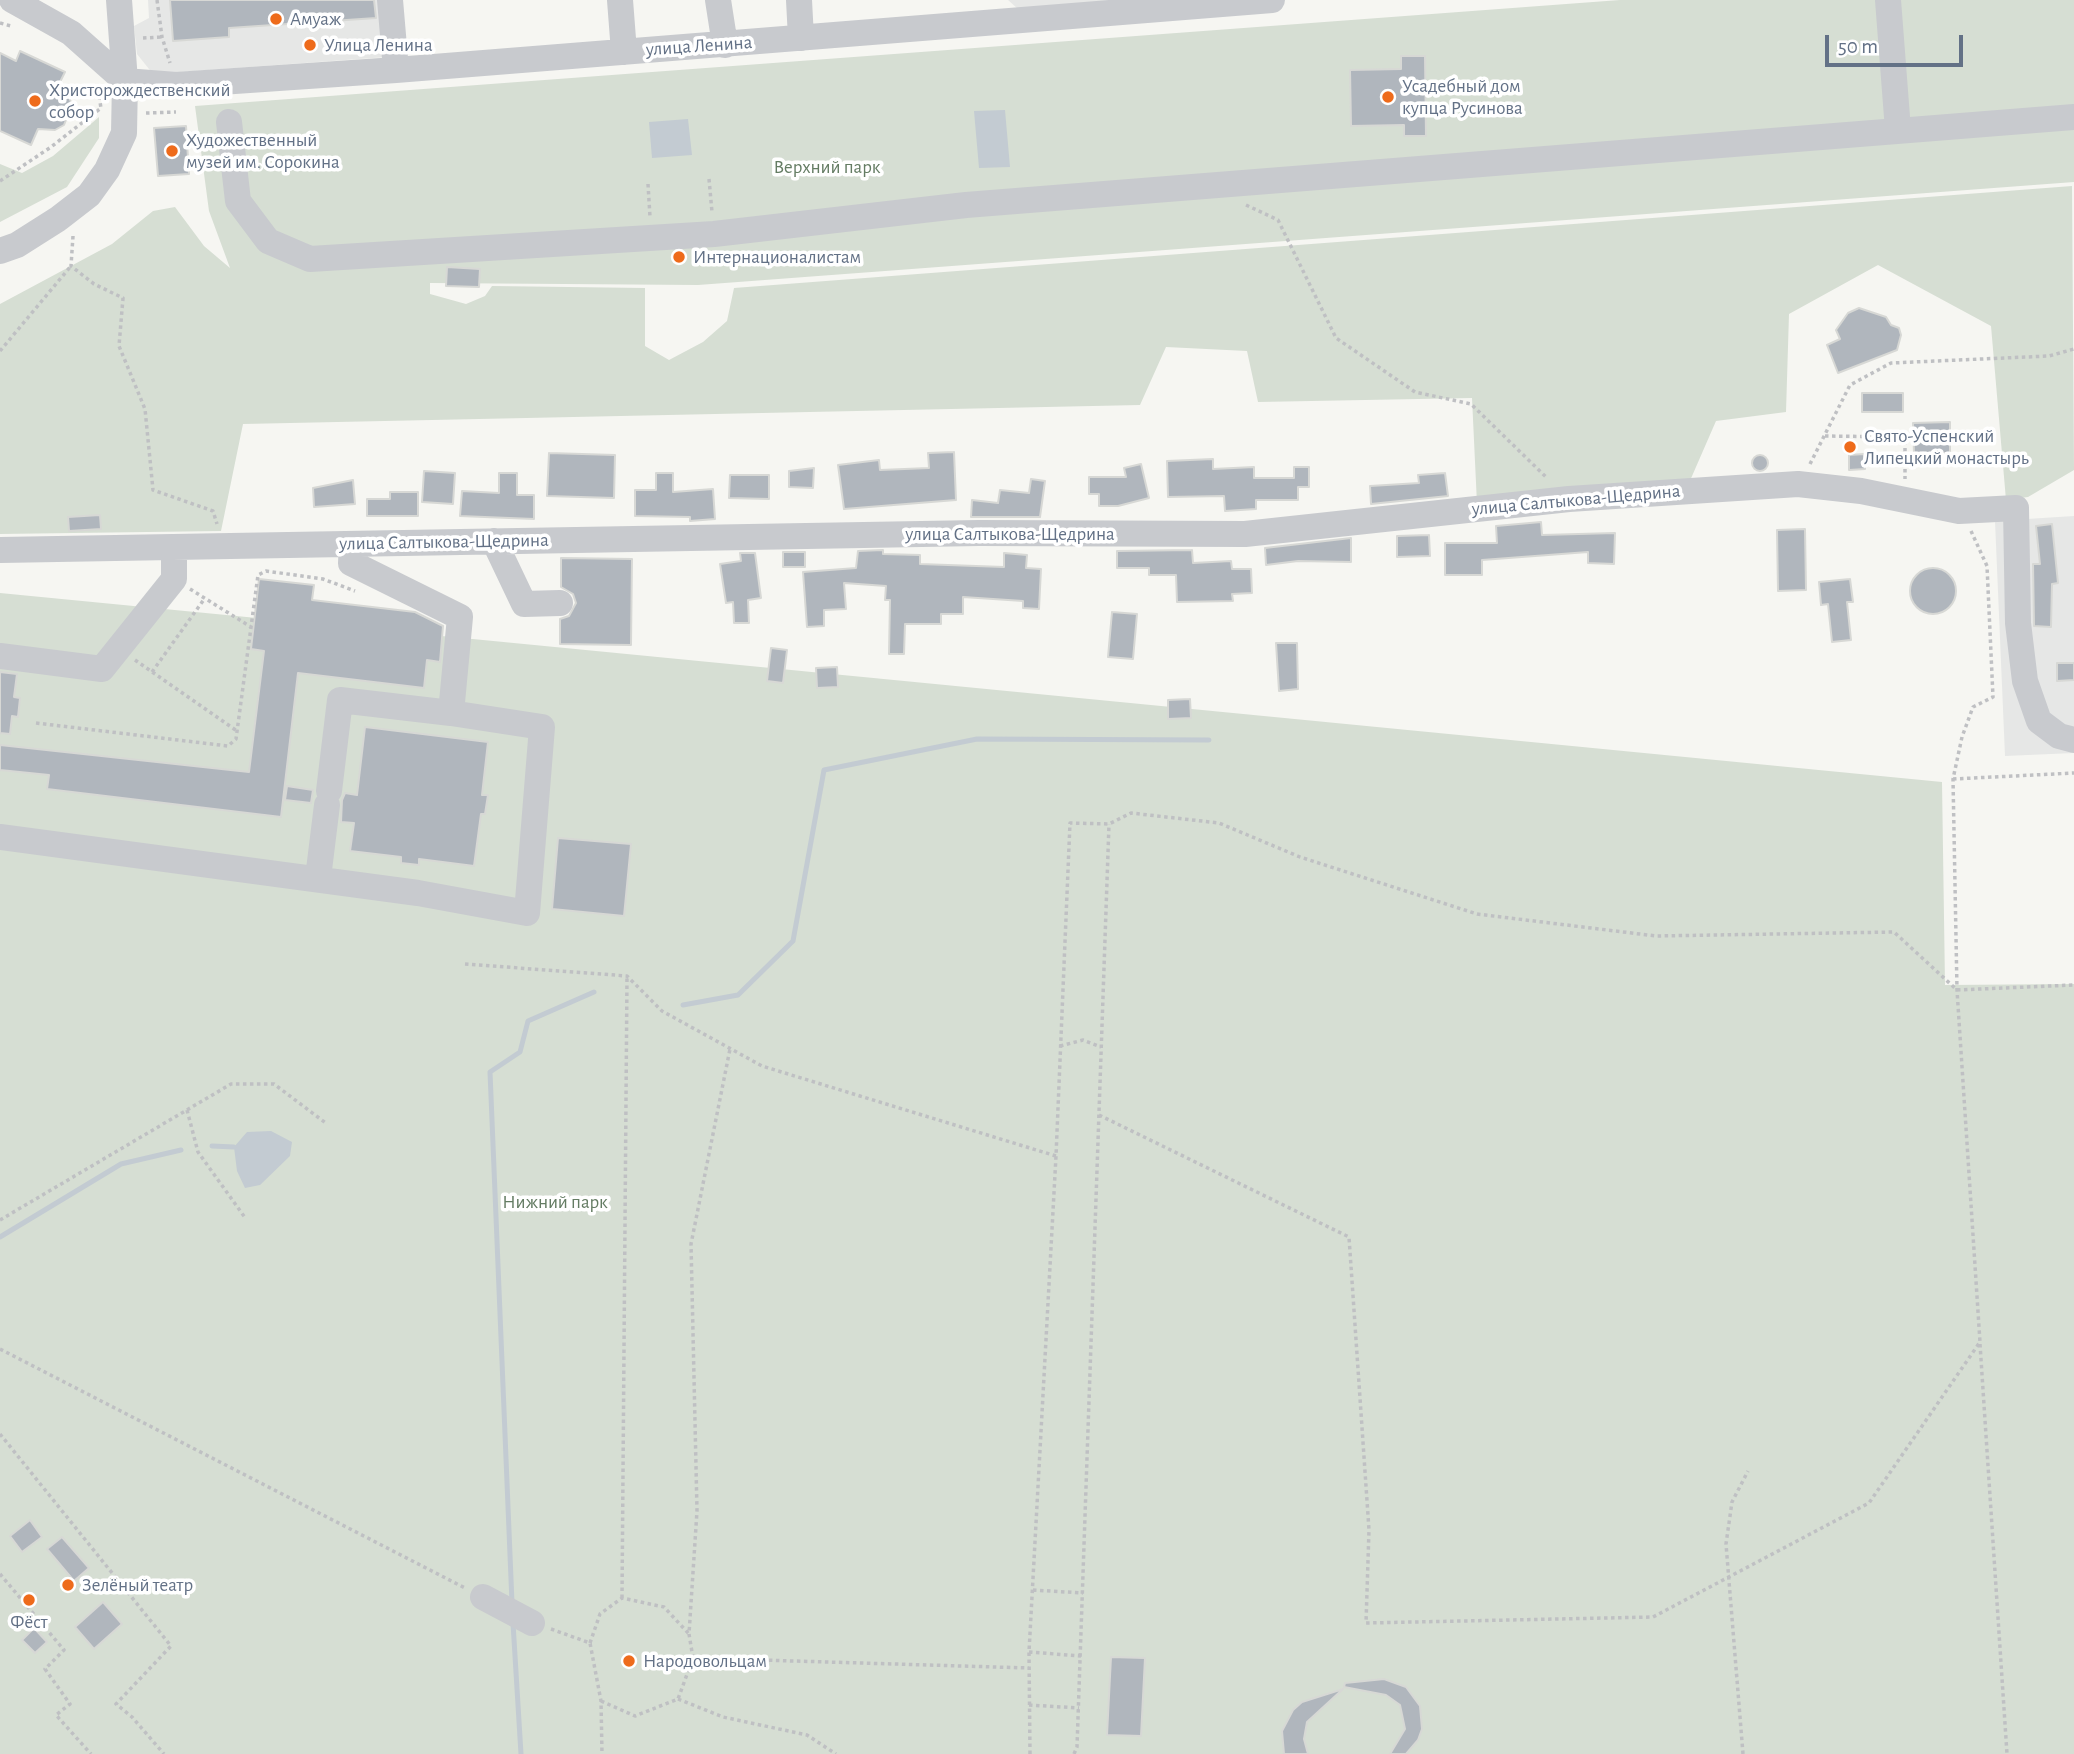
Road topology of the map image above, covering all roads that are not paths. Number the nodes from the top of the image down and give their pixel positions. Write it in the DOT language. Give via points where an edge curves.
graph roads {
  1 [pos="12,0"];
  2 [pos="120,0"];
  3 [pos="390,0"];
  4 [pos="620,0"];
  5 [pos="799,0"];
  6 [pos="1272,0"];
  7 [pos="1888,0"];
  8 [pos="720,1"];
  9 [pos="1155,5"];
  10 [pos="992,12"];
  11 [pos="802,38"];
  12 [pos="725,45"];
  13 [pos="624,52"];
  14 [pos="396,69"];
  15 [pos="125,80"];
  16 [pos="2074,117"];
  17 [pos="229,122"];
  18 [pos="1898,130"];
  19 [pos="0,251"];
  20 [pos="494,541"];
  21 [pos="352,544"];
  22 [pos="174,547"];
  23 [pos="0,550"];
  24 [pos="560,603"];
  25 [pos="0,656"];
  26 [pos="451,713"];
  27 [pos="2074,740"];
  28 [pos="0,837"];
  29 [pos="318,878"];
  30 [pos="483,1597"];
  31 [pos="532,1623"];
  1 -- 15 [label="street" via="71,33"];
  2 -- 15 [label="street"];
  3 -- 14 [label="street"];
  4 -- 13 [label="street"];
  5 -- 11 [label="street"];
  6 -- 9 [label="street, улица Ленина"];
  7 -- 18 [label="street"];
  8 -- 12 [label="street"];
  9 -- 10 [label="street, улица Ленина"];
  10 -- 11 [label="street, улица Ленина"];
  11 -- 12 [label="street, улица Ленина"];
  12 -- 13 [label="street, улица Ленина"];
  13 -- 14 [label="street, улица Ленина"];
  14 -- 15 [label="street, улица Ленина" via="176,85"];
  15 -- 19 [label="street" via="124,133 89,195 17,245"];
  16 -- 18 [label="street"];
  17 -- 18 [label="street" via="238,201 268,241 310,258 689,236 966,205"];
  20 -- 21 [label="street, улица Салтыкова-Щедрина"];
  20 -- 24 [label="street" via="524,604"];
  20 -- 27 [label="street, улица Салтыкова-Щедрина" via="1245,534 1569,499 1798,484 1959,511 2016,508 2018,623 2025,681 2039,721 2059,736"];
  21 -- 22 [label="street, улица Салтыкова-Щедрина"];
  21 -- 26 [label="street" via="351,563 460,617"];
  22 -- 23 [label="street, улица Салтыкова-Щедрина"];
  22 -- 25 [label="street" via="174,579 102,669"];
  26 -- 29 [label="street" via="340,700"];
  26 -- 29 [label="street" via="541,727 527,913"];
  28 -- 29 [label="street"];
  30 -- 31 [label="street"];
}
